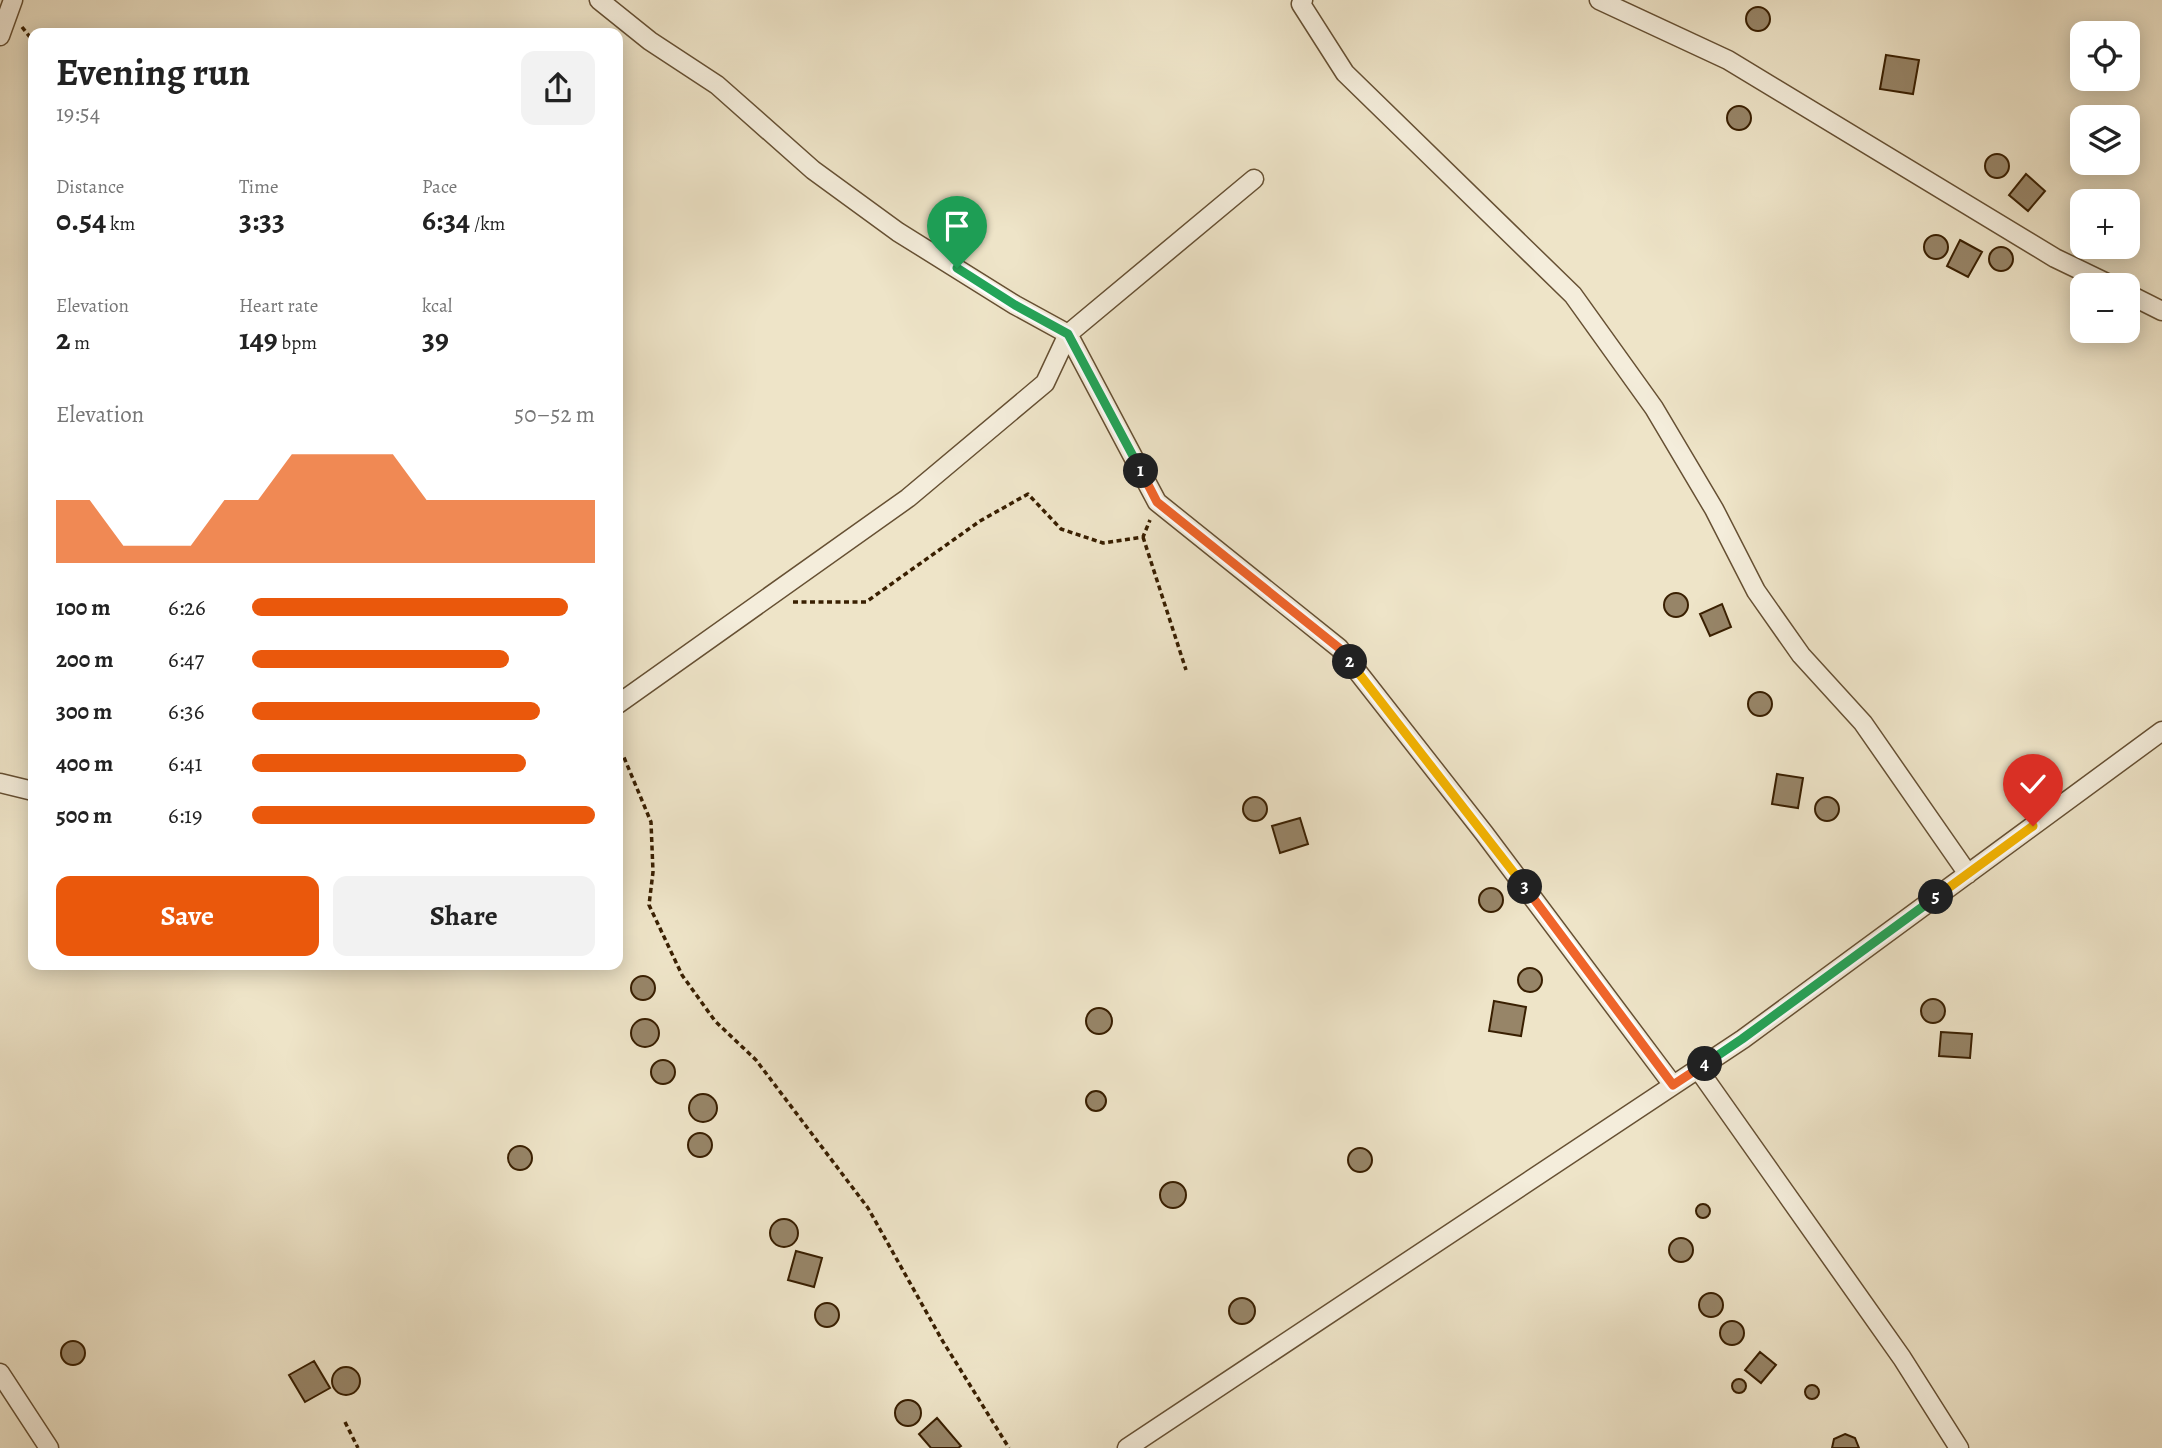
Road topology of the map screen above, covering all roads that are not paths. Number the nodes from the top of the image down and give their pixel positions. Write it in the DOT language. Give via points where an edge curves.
graph roads {
  1 [pos="13,0"];
  2 [pos="599,0"];
  3 [pos="1303,0"];
  4 [pos="1599,0"];
  5 [pos="0,36"];
  6 [pos="1254,179"];
  7 [pos="2087,273"];
  8 [pos="2140,300"];
  9 [pos="2162,311"];
  10 [pos="1068,334"];
  11 [pos="623,700"];
  12 [pos="2162,731"];
  13 [pos="0,783"];
  14 [pos="28,790"];
  15 [pos="1968,874"];
  16 [pos="1698,1069"];
  17 [pos="1673,1085"];
  18 [pos="0,1373"];
  19 [pos="49,1448"];
  20 [pos="1127,1448"];
  21 [pos="1959,1448"];
  1 -- 5 [label="street"];
  2 -- 10 [label="street" via="717,85 813,170 898,232"];
  3 -- 15 [label="street" via="1301,4 1345,73 1573,295 1654,408 1756,591 1801,655 1863,723"];
  4 -- 7 [label="street" via="1728,60"];
  6 -- 10 [label="street"];
  8 -- 9 [label="street"];
  10 -- 11 [label="street" via="1045,383 908,498"];
  10 -- 17 [label="street" via="1157,502 1339,648"];
  12 -- 15 [label="street"];
  13 -- 14 [label="street"];
  15 -- 16 [label="street"];
  16 -- 17 [label="street"];
  16 -- 21 [label="street" via="1902,1358"];
  17 -- 20 [label="street"];
  18 -- 19 [label="street"];
}
